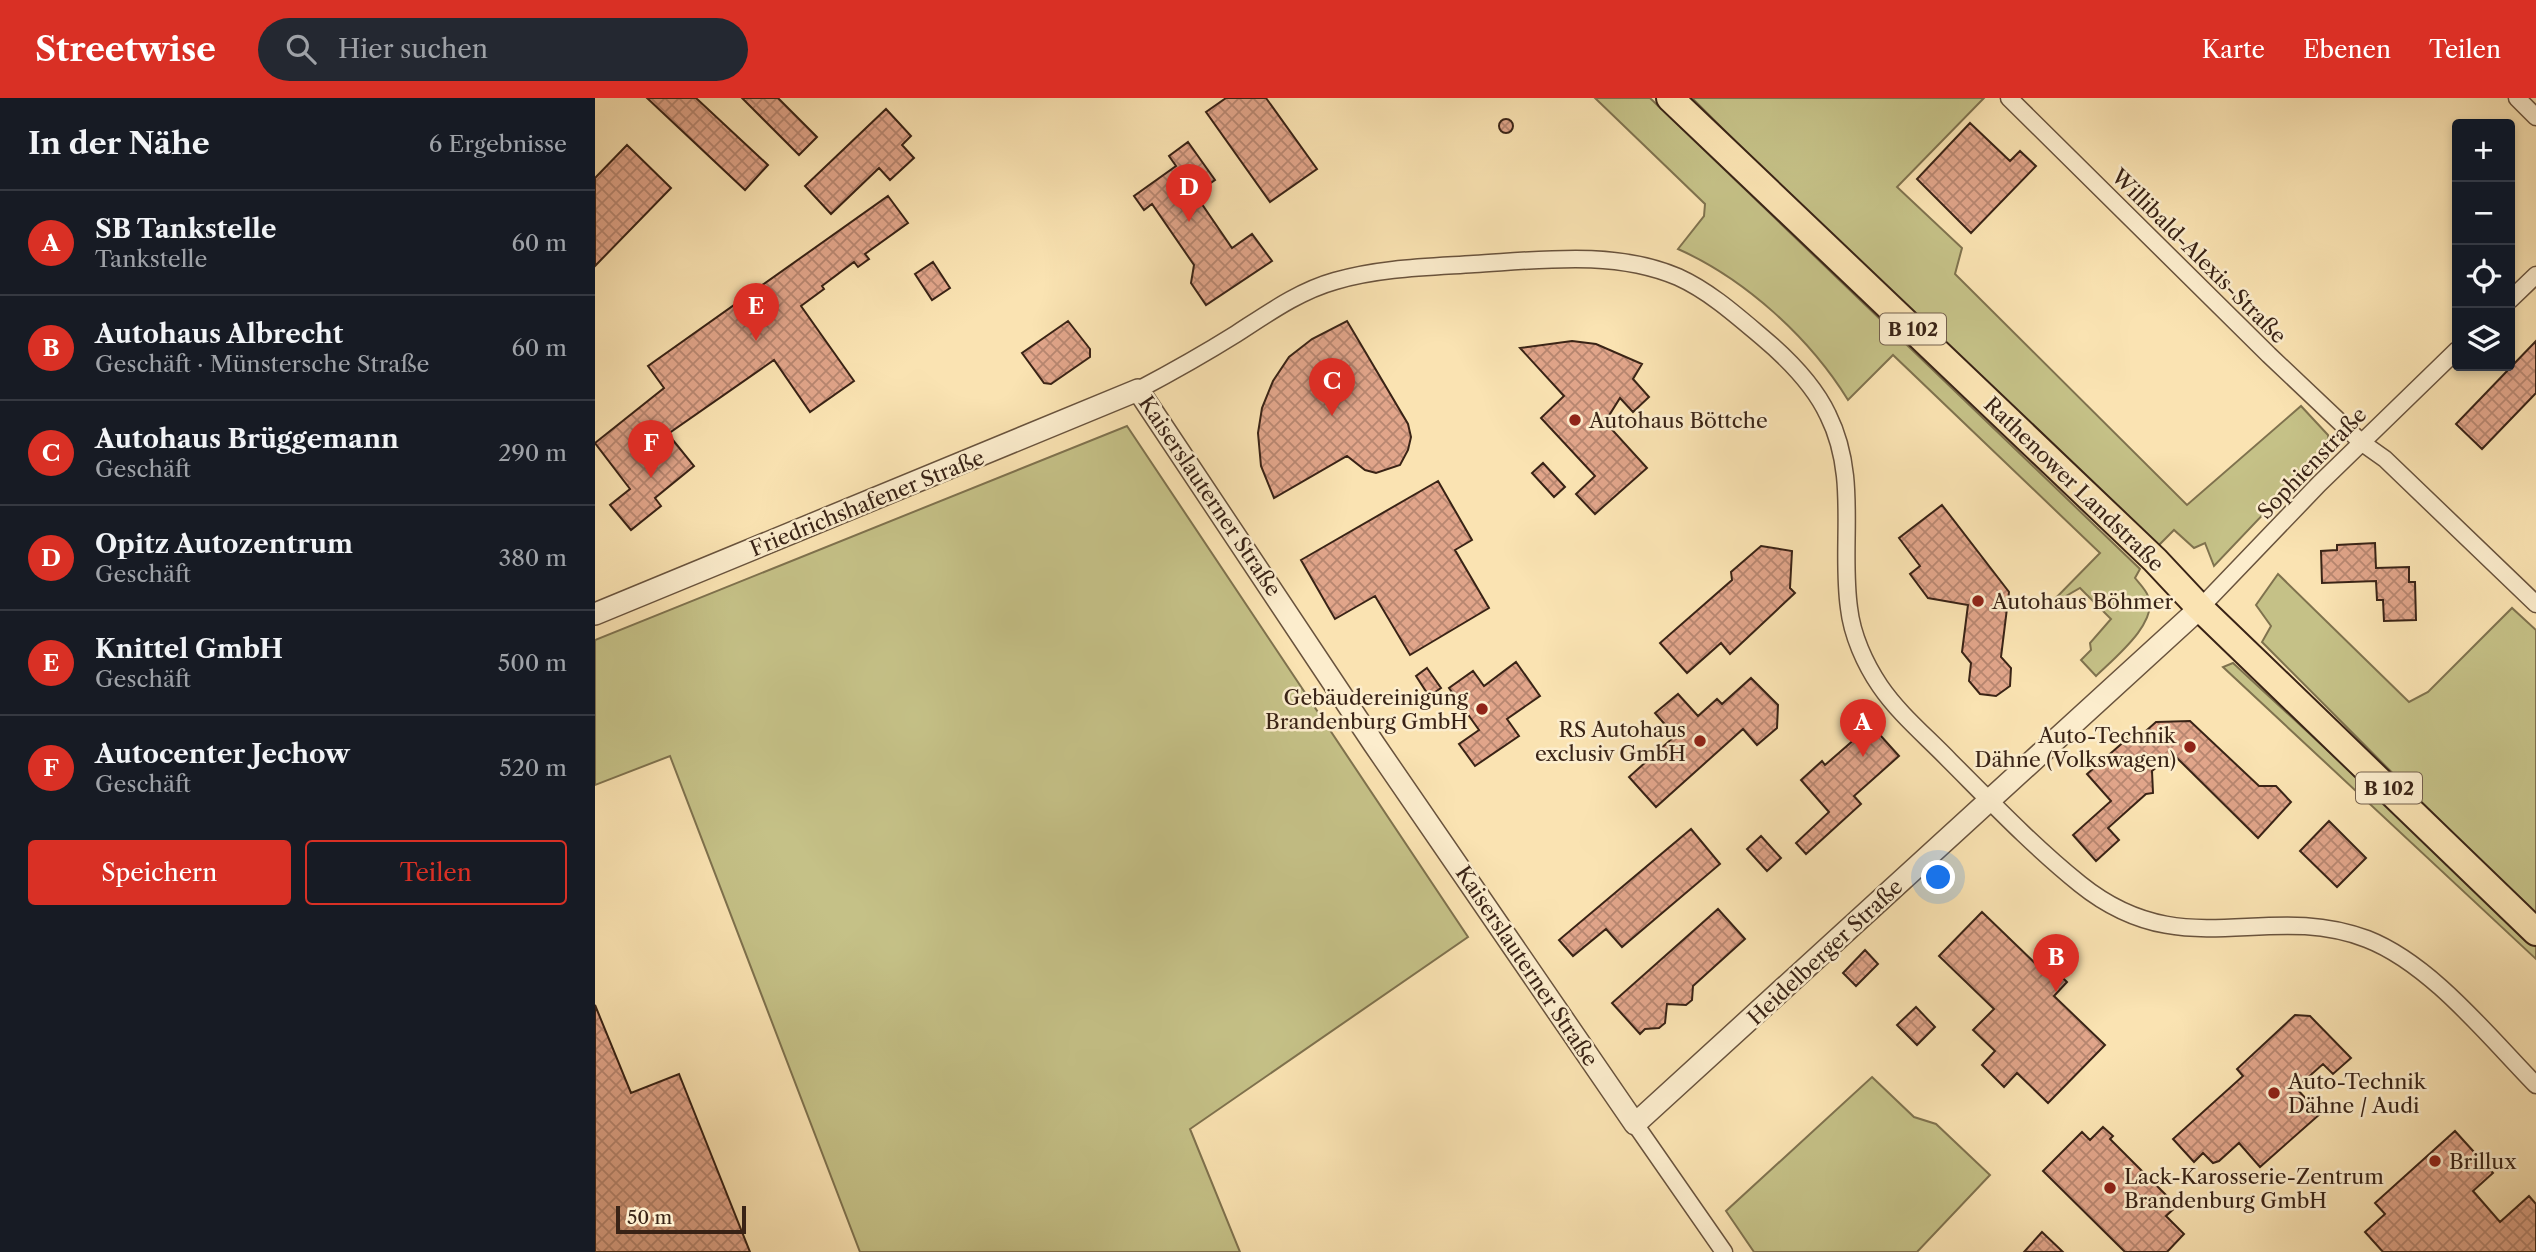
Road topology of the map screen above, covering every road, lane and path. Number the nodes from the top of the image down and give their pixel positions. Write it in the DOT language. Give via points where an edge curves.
graph roads {
  1 [pos="1670,98"];
  2 [pos="2009,98"];
  3 [pos="2517,98"];
  4 [pos="2536,117"];
  5 [pos="2536,275"];
  6 [pos="2515,295"];
  7 [pos="2452,355"];
  8 [pos="1138,390"];
  9 [pos="2361,442"];
  10 [pos="2536,604"];
  11 [pos="2200,608"];
  12 [pos="595,614"];
  13 [pos="1990,801"];
  14 [pos="2536,932"];
  15 [pos="2536,1085"];
  16 [pos="1635,1124"];
  17 [pos="1724,1252"];
  1 -- 11 [label="main road, Rathenower Landstraße / B 102"];
  2 -- 9 [label="street, Willibald-Alexis-Straße"];
  3 -- 4 [label="street"];
  5 -- 6 [label="street"];
  7 -- 9 [label="street, Sophienstraße"];
  8 -- 12 [label="street, Friedrichshafener Straße"];
  8 -- 13 [label="street, Kaiserslauterner Straße" via="1286,303 1333,281 1441,266 1576,259 1633,264 1680,278 1726,307 1773,346 1827,411 1845,464 1848,604 1853,631 1881,687"];
  8 -- 16 [label="street, Kaiserslauterner Straße"];
  9 -- 10 [label="street, Willibald-Alexis-Straße"];
  9 -- 11 [label="street, Sophienstraße"];
  11 -- 13 [label="street, Heidelberger Straße"];
  11 -- 14 [label="main road, Rathenower Landstraße / B 102"];
  13 -- 15 [label="street, Kaiserslauterner Straße" via="2080,884 2132,916 2187,930 2315,927 2382,946 2420,971"];
  13 -- 16 [label="street, Heidelberger Straße"];
  16 -- 17 [label="street"];
}
